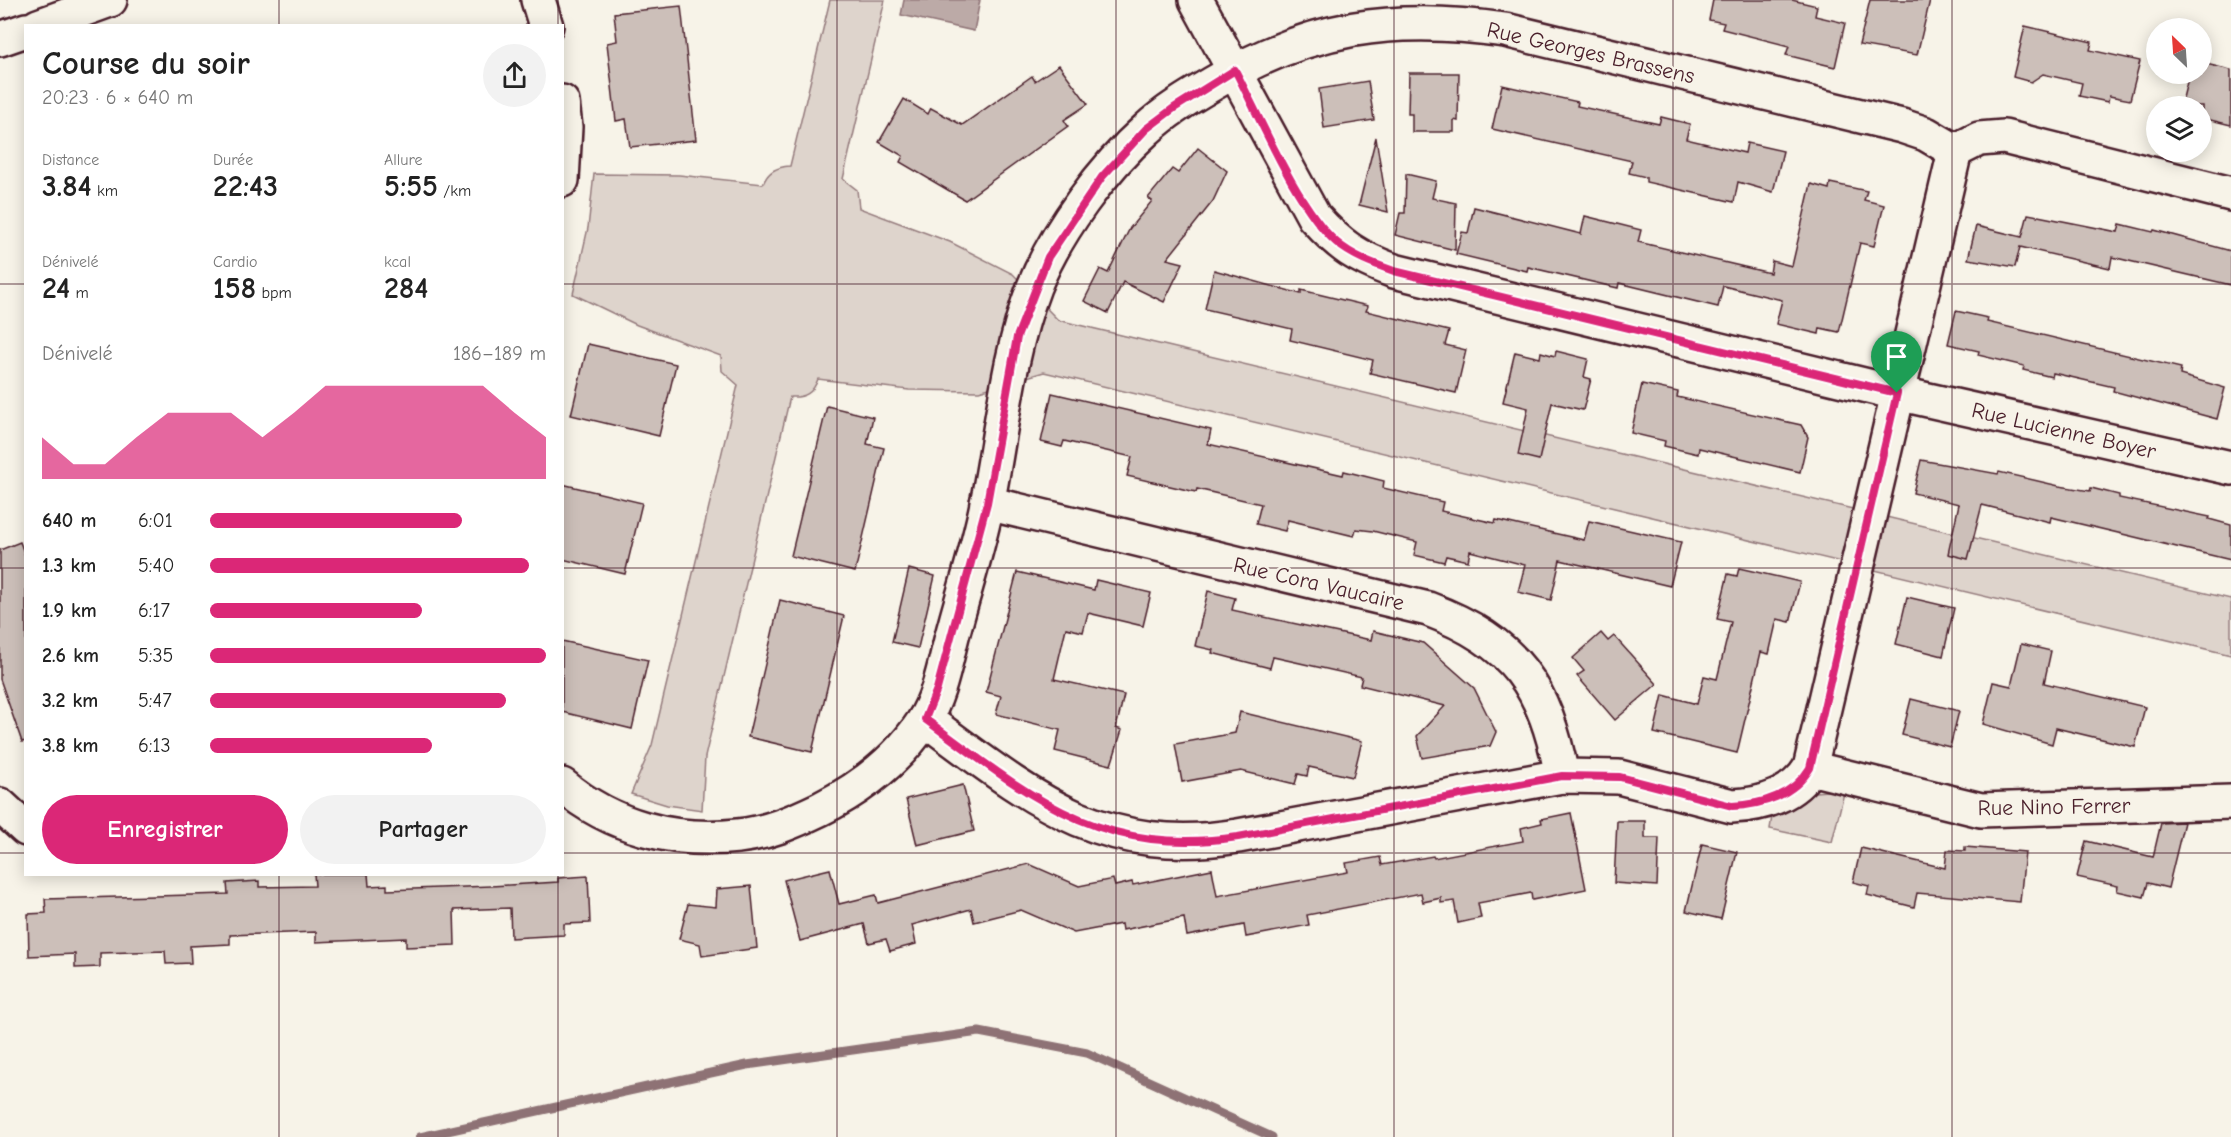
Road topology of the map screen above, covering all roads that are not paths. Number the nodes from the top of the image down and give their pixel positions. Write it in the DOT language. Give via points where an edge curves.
graph roads {
  1 [pos="110,0"];
  2 [pos="538,0"];
  3 [pos="1197,0"];
  4 [pos="44,24"];
  5 [pos="545,24"];
  6 [pos="24,31"];
  7 [pos="0,39"];
  8 [pos="1235,70"];
  9 [pos="564,119"];
  10 [pos="564,145"];
  11 [pos="1955,151"];
  12 [pos="2231,194"];
  13 [pos="1897,393"];
  14 [pos="2231,468"];
  15 [pos="987,503"];
  16 [pos="925,719"];
  17 [pos="1810,768"];
  18 [pos="1562,776"];
  19 [pos="564,786"];
  20 [pos="2231,802"];
  21 [pos="0,806"];
  22 [pos="24,827"];
  1 -- 4 [label="street"];
  2 -- 5 [label="street"];
  3 -- 8 [label="street, Rue Lucienne Boyer"];
  6 -- 7 [label="street"];
  8 -- 11 [label="street, Rue Georges Brassens" via="1285,46 1340,31 1392,25 1476,26 1902,126 1926,134"];
  8 -- 13 [label="street, Rue Lucienne Boyer" via="1314,217 1337,242 1363,259 1394,271"];
  8 -- 15 [label="street, Rue Georges Brassens" via="1146,129 1102,177 1048,257 1017,337"];
  9 -- 10 [label="street"];
  11 -- 12 [label="street" via="1979,139 2004,137"];
  11 -- 13 [label="street"];
  13 -- 14 [label="street, Rue Lucienne Boyer"];
  13 -- 17 [label="street"];
  15 -- 16 [label="street, Rue Georges Brassens" via="937,689"];
  15 -- 18 [label="street, Rue Cora Vaucaire" via="1428,609 1459,620 1510,658 1532,682 1555,738"];
  16 -- 18 [label="street" via="1057,812 1091,825 1164,842 1238,837"];
  16 -- 19 [label="street, Rue Georges Brassens" via="893,761 848,795 788,824 753,835 716,839 657,834 624,823"];
  17 -- 18 [label="street" via="1793,789 1748,805 1732,806 1620,777"];
  17 -- 20 [label="street, Rue Nino Ferrer" via="1981,810"];
  21 -- 22 [label="street"];
}
